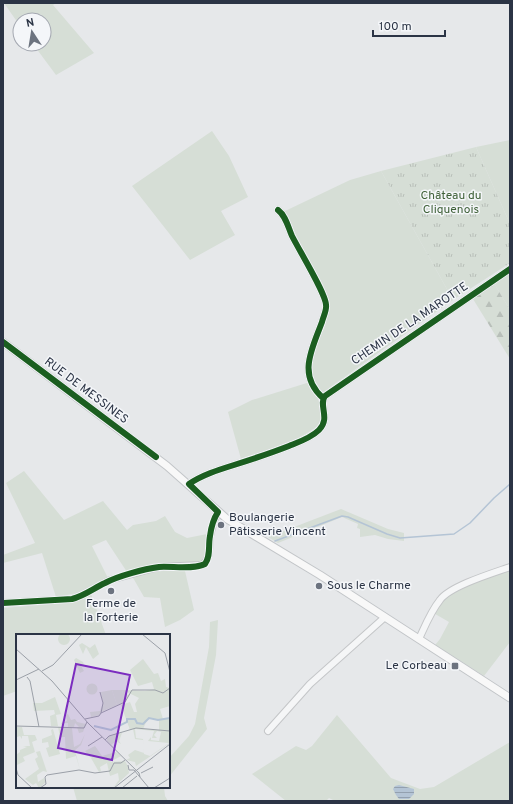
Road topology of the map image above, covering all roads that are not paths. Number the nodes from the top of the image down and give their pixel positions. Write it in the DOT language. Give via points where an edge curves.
graph roads {
  1 [pos="278,210"];
  2 [pos="510,269"];
  3 [pos="3,342"];
  4 [pos="323,398"];
  5 [pos="189,484"];
  6 [pos="218,512"];
  7 [pos="510,567"];
  8 [pos="3,603"];
  9 [pos="385,618"];
  10 [pos="419,639"];
  11 [pos="510,698"];
  12 [pos="268,731"];
  1 -- 4 [label="street" via="284,217 326,303 308,365 313,384"];
  2 -- 4 [label="street, CHEMIN DE LA MAROTTE"];
  3 -- 5 [label="main road, RUE DE MESSINES"];
  4 -- 5 [label="street" via="324,422 322,428 314,434 287,447 206,474"];
  5 -- 6 [label="main road, RUE DE MESSINES"];
  6 -- 8 [label="street" via="210,534 208,558 202,565 147,570 110,580 72,599"];
  6 -- 9 [label="main road, RUE DE MESSINES"];
  7 -- 10 [label="street" via="456,589 440,600"];
  9 -- 10 [label="main road, RUE DE MESSINES"];
  9 -- 12 [label="street" via="310,684"];
  10 -- 11 [label="main road, RUE DE MESSINES"];
}
